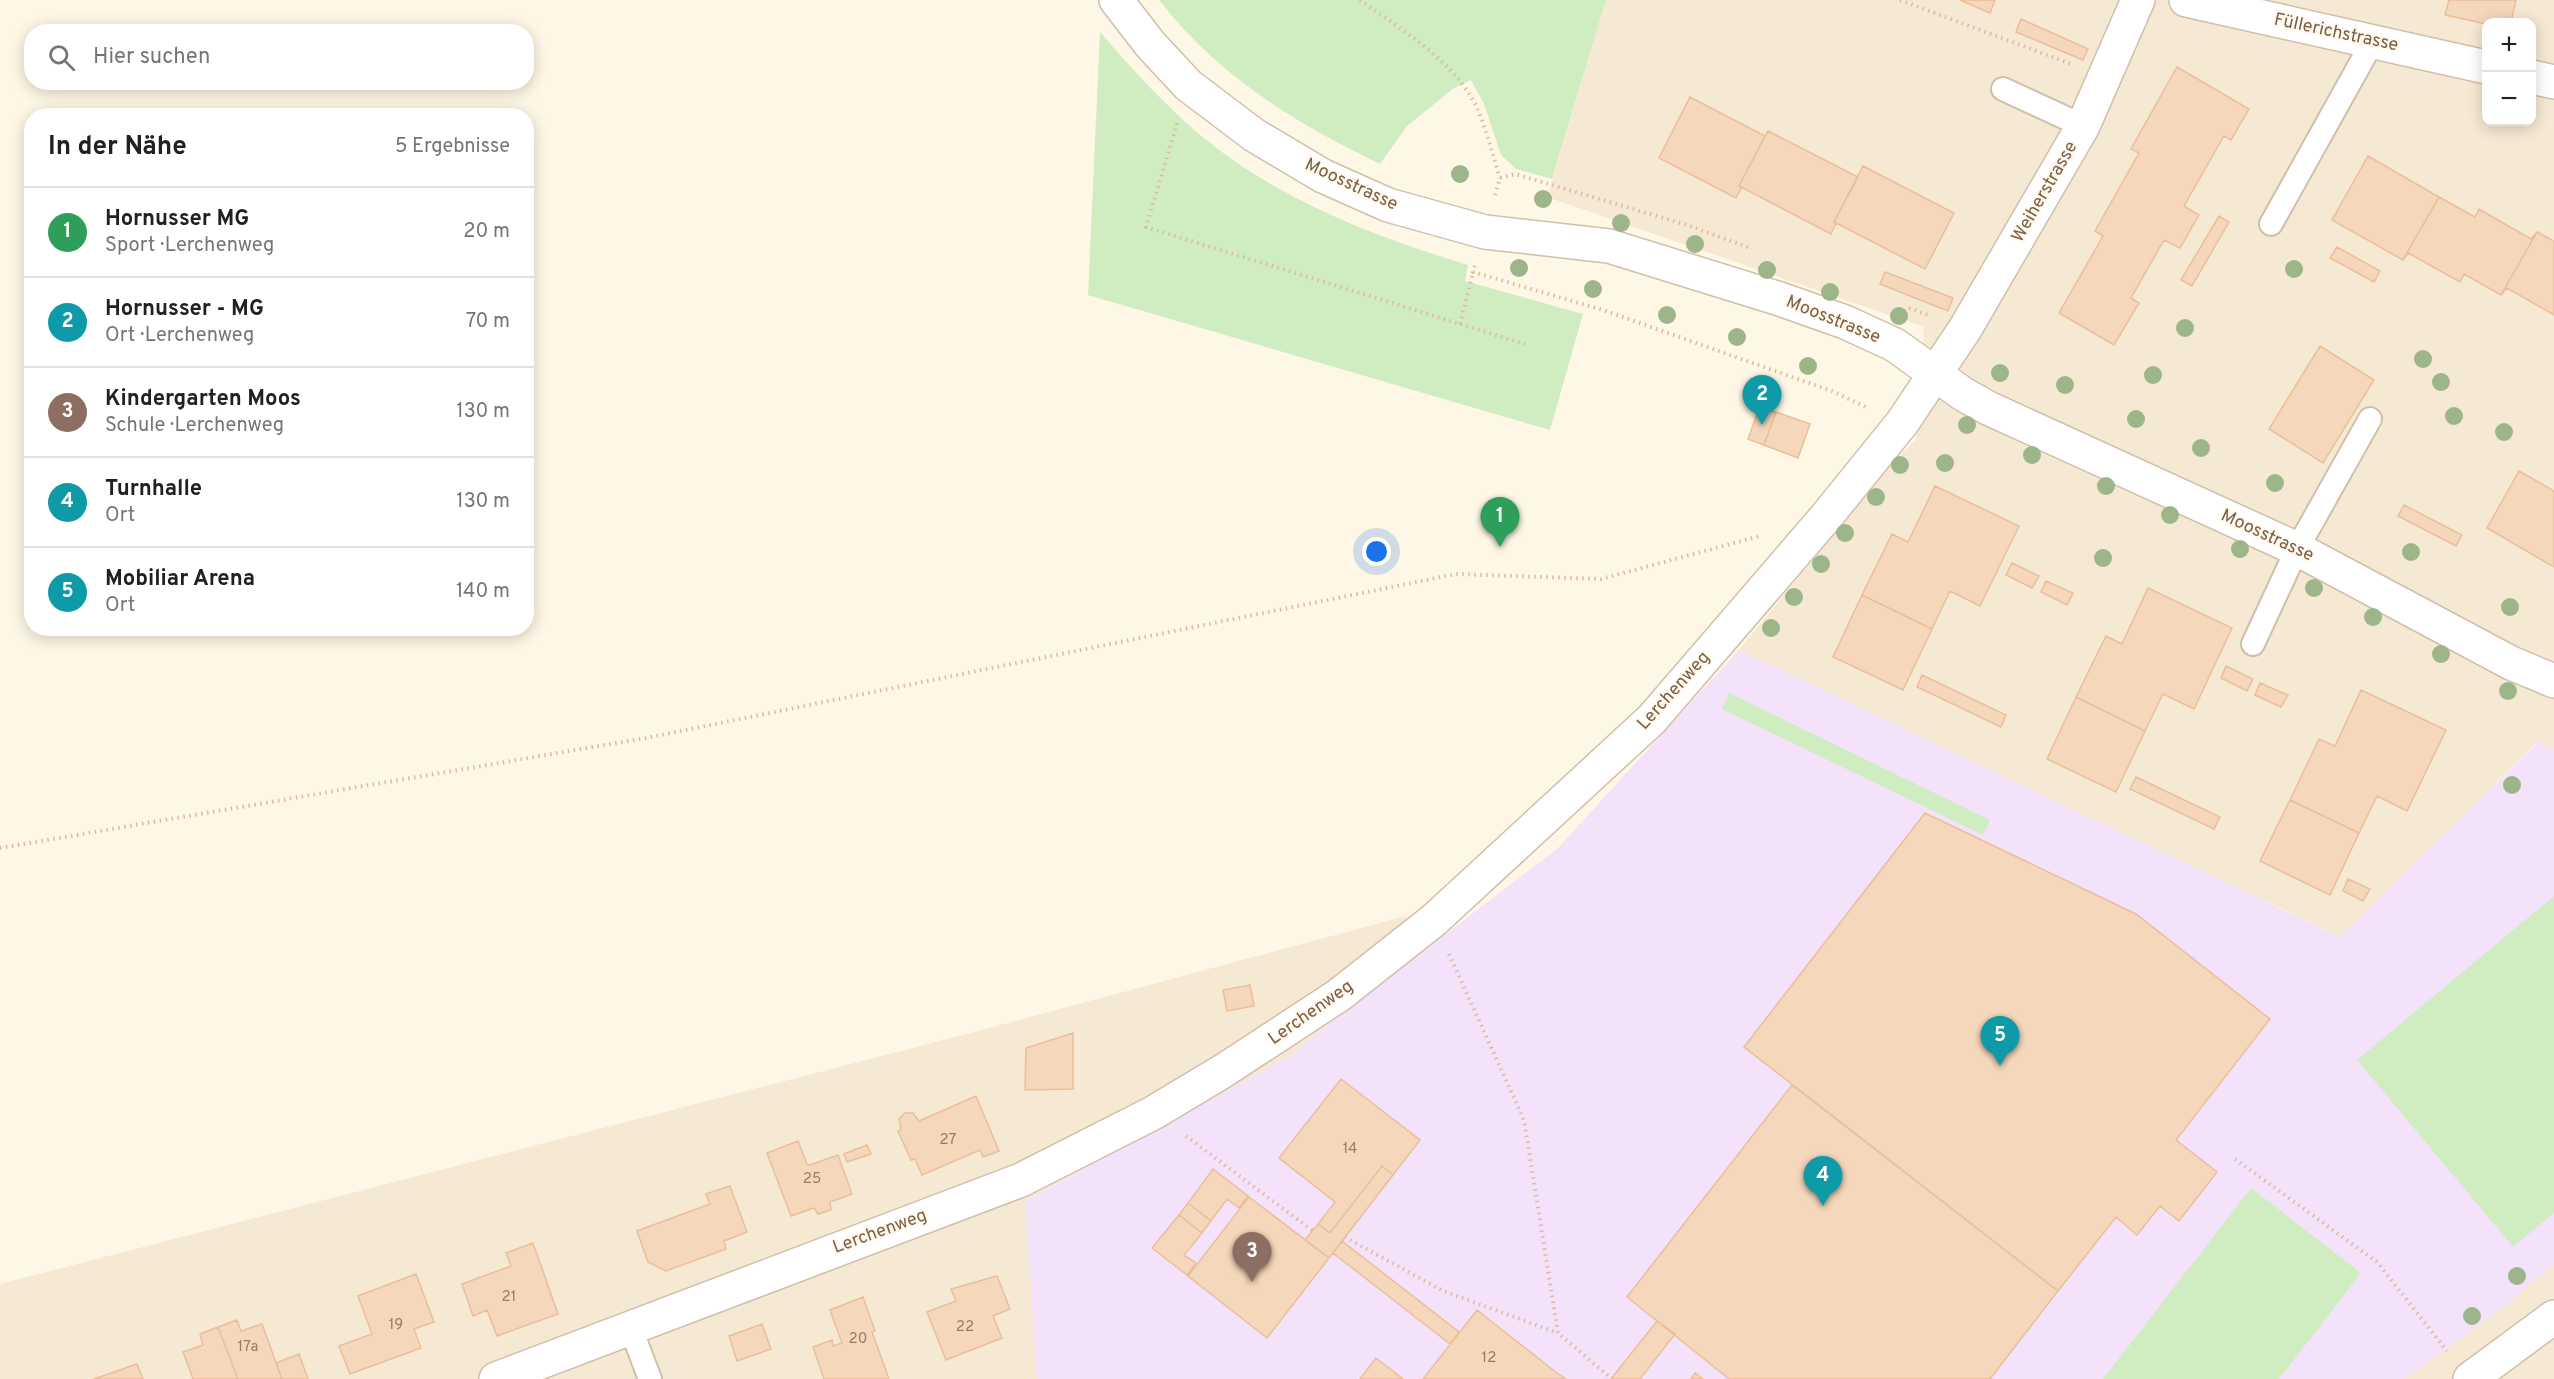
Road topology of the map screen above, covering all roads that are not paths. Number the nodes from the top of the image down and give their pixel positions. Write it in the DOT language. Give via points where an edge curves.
graph roads {
  1 [pos="1116,0"];
  2 [pos="2138,0"];
  3 [pos="2186,0"];
  4 [pos="2373,41"];
  5 [pos="2482,66"];
  6 [pos="2536,78"];
  7 [pos="2554,82"];
  8 [pos="2003,88"];
  9 [pos="2083,126"];
  10 [pos="2271,224"];
  11 [pos="1935,375"];
  12 [pos="2370,419"];
  13 [pos="2297,549"];
  14 [pos="2253,644"];
  15 [pos="2554,681"];
  16 [pos="2554,1317"];
  17 [pos="631,1329"];
  18 [pos="496,1379"];
  19 [pos="650,1379"];
  20 [pos="2470,1379"];
  1 -- 11 [label="street, Moosstrasse" via="1149,44 1188,85 1254,135 1323,176 1388,205 1485,232 1609,246 1780,299 1895,345"];
  2 -- 9 [label="street, Weiherstrasse"];
  3 -- 4 [label="street, Füllerichstrasse"];
  4 -- 5 [label="street, Füllerichstrasse"];
  4 -- 10 [label="lane"];
  6 -- 7 [label="street"];
  8 -- 9 [label="lane"];
  9 -- 11 [label="street, Weiherstrasse"];
  11 -- 13 [label="street, Moosstrasse" via="1988,408"];
  11 -- 17 [label="street, Lerchenweg" via="1902,423 1825,518 1652,719 1434,920 1339,995 1153,1113 1021,1180"];
  12 -- 13 [label="lane"];
  13 -- 14 [label="lane"];
  13 -- 15 [label="street, Moosstrasse" via="2511,663"];
  16 -- 20 [label="street"];
  17 -- 18 [label="street, Lerchenweg"];
  17 -- 19 [label="lane"];
}
